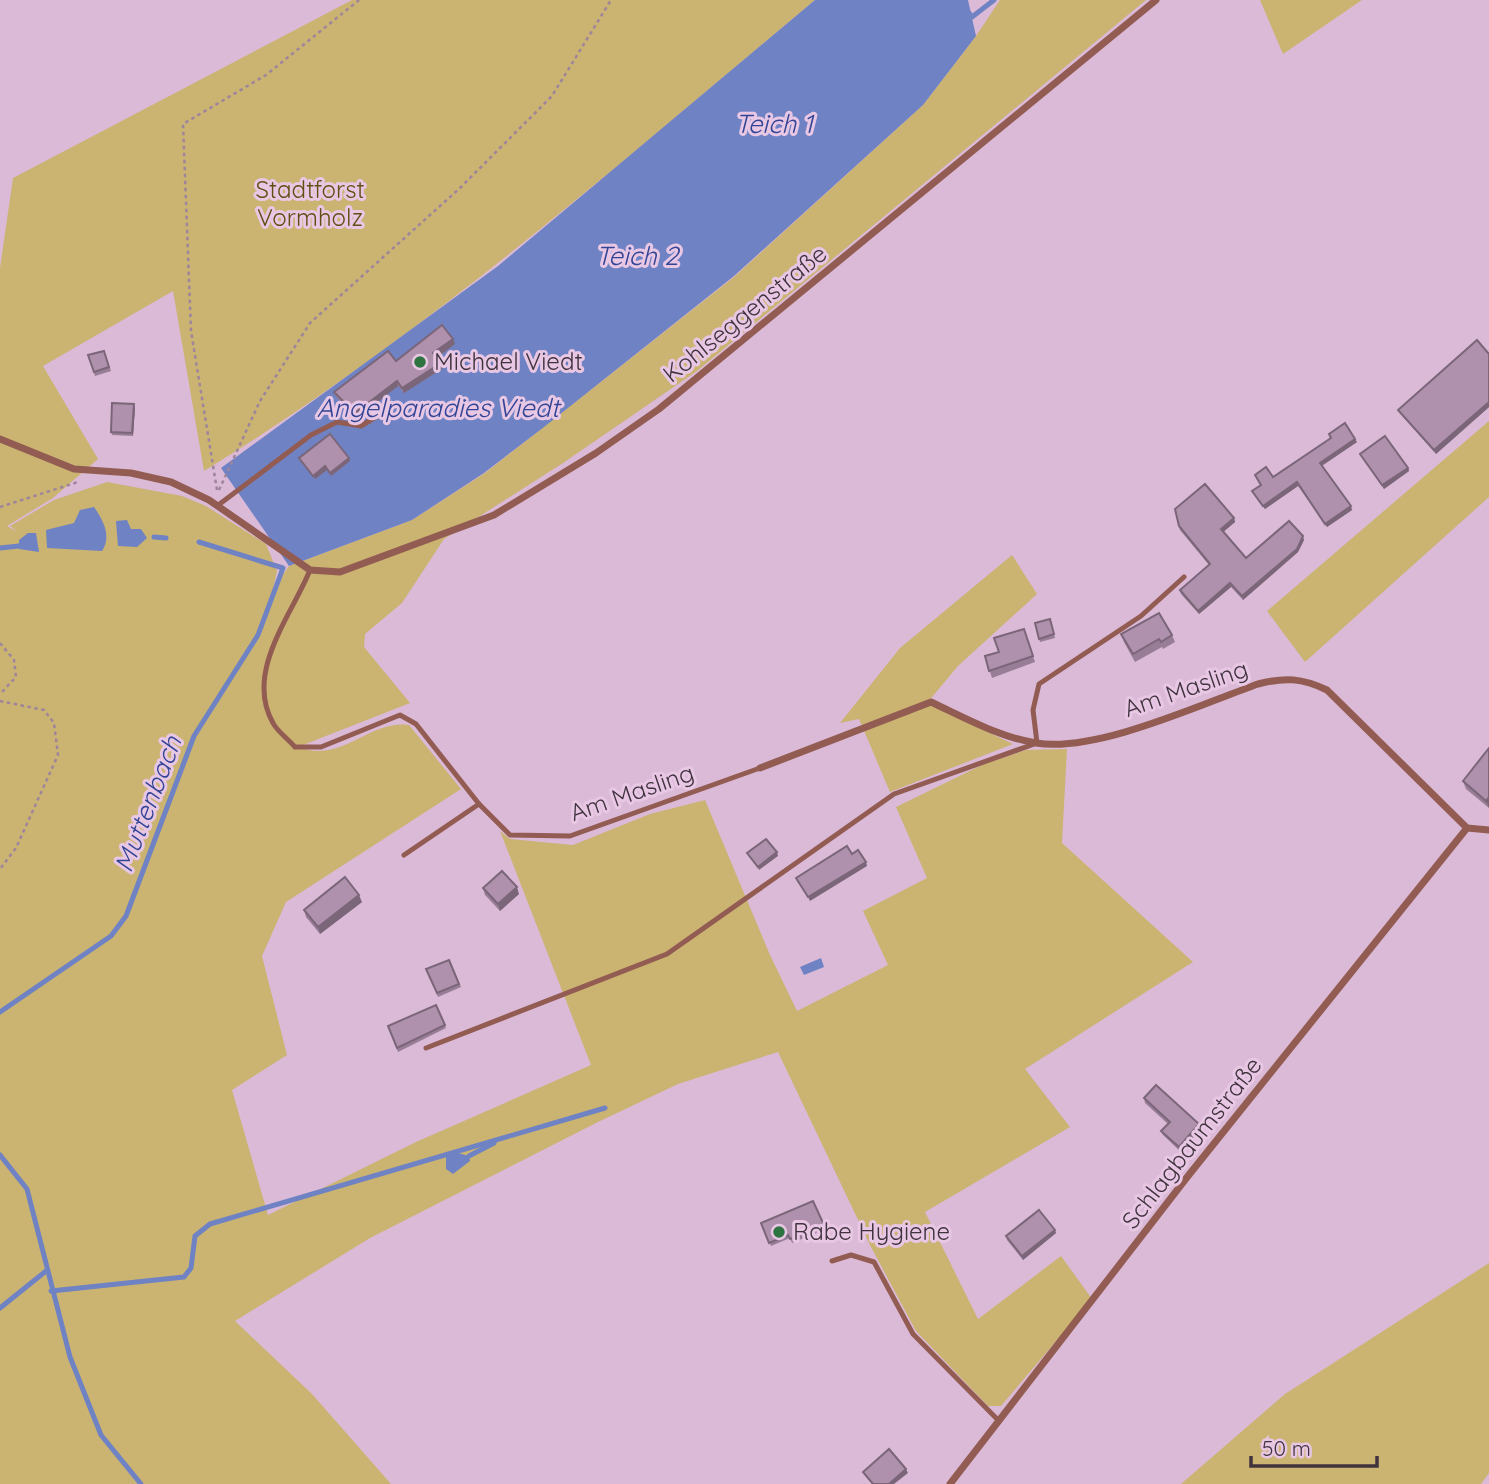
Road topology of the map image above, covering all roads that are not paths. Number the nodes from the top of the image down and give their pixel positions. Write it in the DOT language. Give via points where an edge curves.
graph roads {
  1 [pos="1156,0"];
  2 [pos="397,404"];
  3 [pos="0,439"];
  4 [pos="218,506"];
  5 [pos="310,570"];
  6 [pos="1184,577"];
  7 [pos="1037,743"];
  8 [pos="760,768"];
  9 [pos="479,804"];
  10 [pos="1467,828"];
  11 [pos="1489,830"];
  12 [pos="404,855"];
  13 [pos="426,1048"];
  14 [pos="832,1261"];
  15 [pos="999,1421"];
  16 [pos="950,1484"];
  1 -- 5 [label="street, Kohlseggenstraße" via="659,409 596,453 494,514 340,572"];
  2 -- 4 [label="lane" via="361,426 337,422 311,435"];
  3 -- 4 [label="street" via="75,469 131,472 171,482"];
  4 -- 5 [label="street"];
  5 -- 9 [label="lane, Am Masling" via="266,662 264,695 273,723 295,747 321,747 400,715 416,723"];
  6 -- 7 [label="lane" via="1141,616 1039,684 1033,710"];
  7 -- 8 [label="street, Am Masling" via="994,732 931,702"];
  7 -- 10 [label="street, Am Masling" via="1066,744 1120,733 1258,684 1302,678 1327,690"];
  7 -- 13 [label="lane" via="894,794 667,954"];
  8 -- 9 [label="lane, Am Masling" via="570,836 510,835"];
  9 -- 12 [label="lane"];
  10 -- 11 [label="street"];
  10 -- 15 [label="street, Schlagbaumstraße"];
  14 -- 15 [label="lane" via="851,1255 874,1262 913,1334"];
  15 -- 16 [label="street, Schlagbaumstraße"];
}
